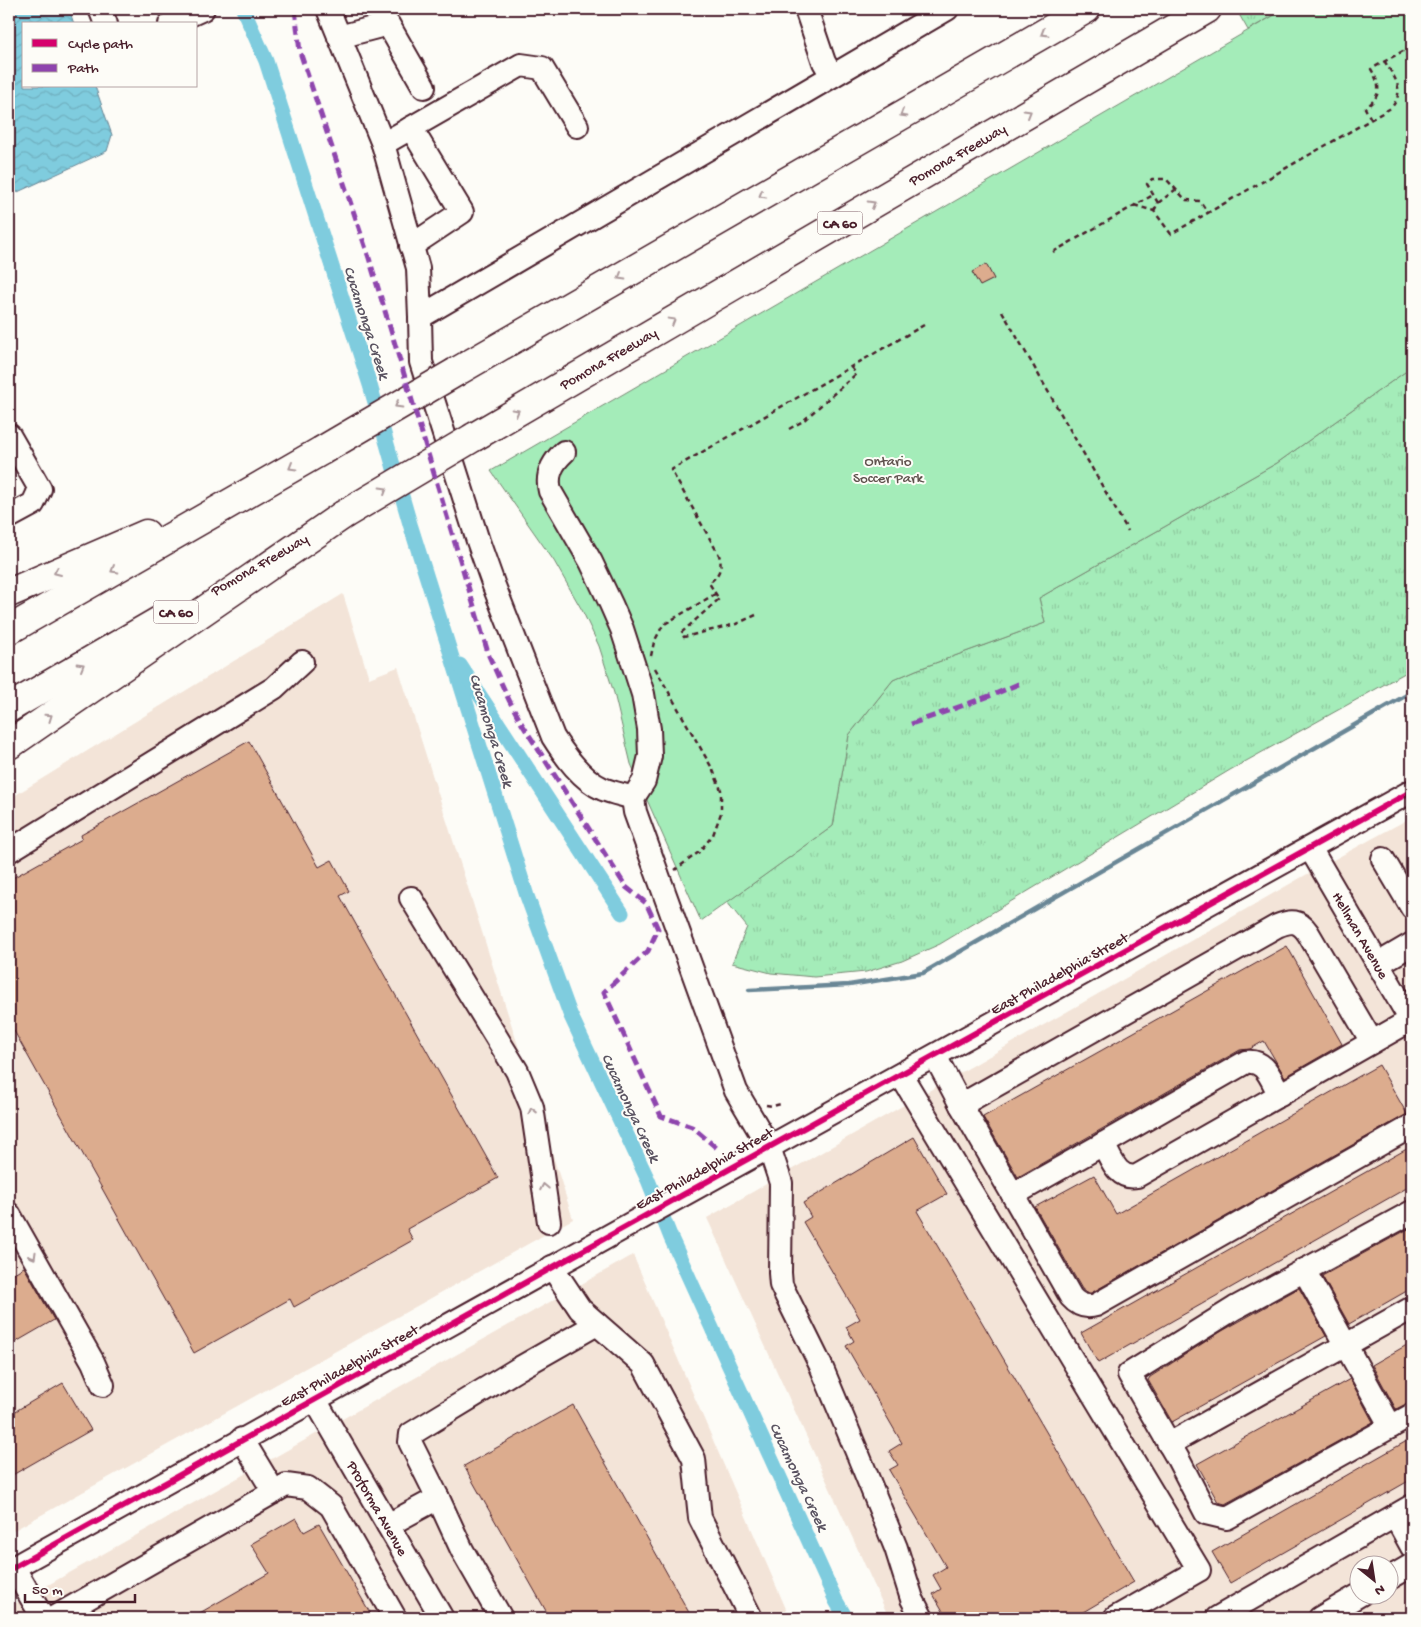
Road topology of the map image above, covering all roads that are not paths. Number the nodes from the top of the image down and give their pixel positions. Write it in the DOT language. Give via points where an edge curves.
graph roads {
  1 [pos="100,9"];
  2 [pos="203,9"];
  3 [pos="328,9"];
  4 [pos="806,9"];
  5 [pos="947,9"];
  6 [pos="1086,9"];
  7 [pos="1207,9"];
  8 [pos="105,22"];
  9 [pos="174,22"];
  10 [pos="339,36"];
  11 [pos="832,76"];
  12 [pos="424,87"];
  13 [pos="576,126"];
  14 [pos="411,128"];
  15 [pos="384,144"];
  16 [pos="412,246"];
  17 [pos="420,317"];
  18 [pos="9,435"];
  19 [pos="564,452"];
  20 [pos="263,484"];
  21 [pos="342,515"];
  22 [pos="9,517"];
  23 [pos="9,593"];
  24 [pos="9,630"];
  25 [pos="302,662"];
  26 [pos="9,708"];
  27 [pos="9,745"];
  28 [pos="1412,791"];
  29 [pos="633,798"];
  30 [pos="1310,848"];
  31 [pos="9,851"];
  32 [pos="1383,859"];
  33 [pos="410,898"];
  34 [pos="1412,908"];
  35 [pos="1412,944"];
  36 [pos="1378,964"];
  37 [pos="1412,1021"];
  38 [pos="1372,1042"];
  39 [pos="935,1056"];
  40 [pos="901,1075"];
  41 [pos="1280,1095"];
  42 [pos="961,1105"];
  43 [pos="1412,1126"];
  44 [pos="1103,1144"];
  45 [pos="769,1147"];
  46 [pos="1013,1195"];
  47 [pos="1412,1212"];
  48 [pos="9,1214"];
  49 [pos="549,1222"];
  50 [pos="552,1267"];
  51 [pos="1304,1270"];
  52 [pos="1412,1308"];
  53 [pos="597,1324"];
  54 [pos="1345,1345"];
  55 [pos="102,1385"];
  56 [pos="314,1398"];
  57 [pos="1412,1415"];
  58 [pos="1391,1427"];
  59 [pos="242,1439"];
  60 [pos="1169,1444"];
  61 [pos="274,1492"];
  62 [pos="438,1498"];
  63 [pos="1404,1511"];
  64 [pos="388,1525"];
  65 [pos="1412,1547"];
  66 [pos="1412,1565"];
  67 [pos="11,1569"];
  68 [pos="1398,1573"];
  69 [pos="1348,1602"];
  70 [pos="43,1618"];
  71 [pos="53,1618"];
  72 [pos="395,1618"];
  73 [pos="442,1618"];
  74 [pos="501,1618"];
  75 [pos="747,1618"];
  76 [pos="922,1618"];
  77 [pos="1115,1618"];
  78 [pos="1217,1618"];
  79 [pos="1320,1618"];
  1 -- 8 [label="street"];
  2 -- 9 [label="street"];
  3 -- 10 [label="street"];
  4 -- 11 [label="street"];
  5 -- 11 [label="street"];
  6 -- 20 [label="highway, one-way, bridge"];
  21 -- 7 [label="highway, Pomona Freeway / CA 60, one-way, bridge"];
  10 -- 12 [label="street" via="388,24"];
  10 -- 15 [label="street"];
  11 -- 17 [label="street"];
  13 -- 14 [label="street" via="542,68 521,65"];
  14 -- 15 [label="street"];
  14 -- 16 [label="street" via="462,212"];
  15 -- 16 [label="street"];
  16 -- 17 [label="street" via="418,268"];
  17 -- 29 [label="street" via="421,362 478,541 552,737 582,774 602,789"];
  18 -- 22 [label="street" via="40,489 33,504"];
  19 -- 29 [label="street" via="552,465 548,483 550,491 612,604 644,694 650,756 644,780"];
  20 -- 23 [label="highway, one-way"];
  20 -- 24 [label="highway, one-way"];
  26 -- 21 [label="highway, Pomona Freeway / CA 60, one-way"];
  27 -- 21 [label="highway, one-way"];
  25 -- 31 [label="street" via="274,688"];
  28 -- 30 [label="street, East Philadelphia Street"];
  29 -- 45 [label="street" via="639,826 736,1091"];
  30 -- 36 [label="street, Hellman Avenue"];
  30 -- 39 [label="street, East Philadelphia Street"];
  32 -- 34 [label="street"];
  49 -- 33 [label="street, one-way" via="532,1107 517,1071"];
  35 -- 36 [label="street"];
  36 -- 37 [label="street, Hellman Avenue"];
  37 -- 38 [label="street"];
  38 -- 41 [label="street"];
  38 -- 42 [label="street" via="1308,933 1303,926 1291,922 1277,926"];
  39 -- 40 [label="street, East Philadelphia Street"];
  39 -- 42 [label="street"];
  40 -- 45 [label="street, East Philadelphia Street"];
  40 -- 77 [label="street" via="1199,1570"];
  41 -- 44 [label="street" via="1137,1176 1127,1176 1118,1170"];
  41 -- 44 [label="street" via="1261,1064 1246,1062"];
  42 -- 46 [label="street"];
  43 -- 46 [label="street" via="1090,1307 1071,1298"];
  44 -- 46 [label="street"];
  45 -- 50 [label="street, East Philadelphia Street"];
  45 -- 76 [label="street" via="781,1183 781,1285 854,1443"];
  47 -- 51 [label="street"];
  48 -- 55 [label="street, one-way" via="93,1362"];
  50 -- 53 [label="street" via="580,1309"];
  50 -- 56 [label="street, East Philadelphia Street"];
  51 -- 54 [label="street"];
  51 -- 60 [label="street" via="1235,1308 1129,1374"];
  52 -- 54 [label="street"];
  53 -- 62 [label="street" via="410,1434 410,1442"];
  53 -- 75 [label="street" via="642,1364 694,1459 700,1518 750,1616"];
  54 -- 58 [label="street"];
  54 -- 60 [label="street"];
  56 -- 59 [label="street, East Philadelphia Street"];
  56 -- 64 [label="street, Proforma Avenue"];
  57 -- 58 [label="street"];
  58 -- 60 [label="street" via="1227,1518 1206,1512"];
  59 -- 61 [label="street"];
  59 -- 67 [label="street, East Philadelphia Street"];
  61 -- 71 [label="street"];
  61 -- 72 [label="street" via="286,1485 308,1488 331,1506"];
  62 -- 64 [label="street"];
  62 -- 74 [label="street" via="462,1550"];
  63 -- 65 [label="street"];
  63 -- 78 [label="street"];
  64 -- 73 [label="street, Proforma Avenue"];
  66 -- 68 [label="street"];
  67 -- 70 [label="street"];
  69 -- 79 [label="street"];
}
